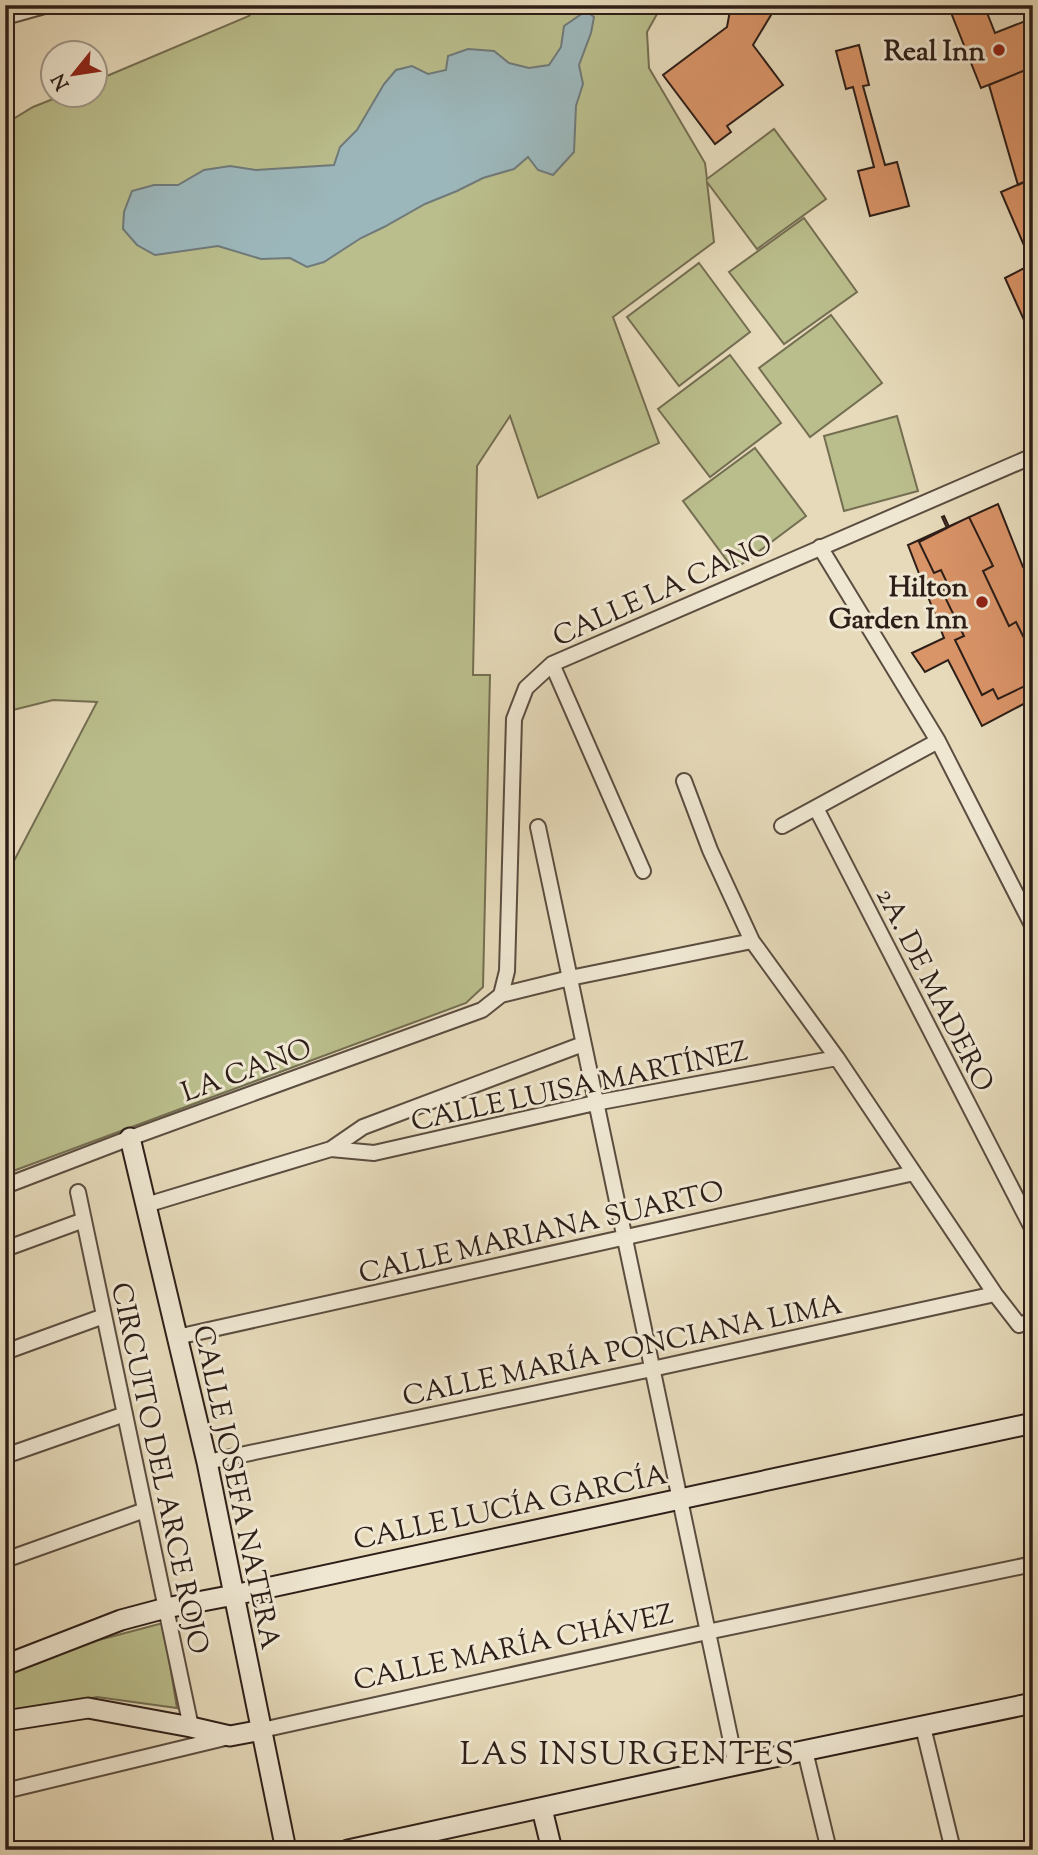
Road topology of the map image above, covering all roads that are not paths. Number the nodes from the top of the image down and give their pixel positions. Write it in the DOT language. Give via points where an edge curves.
graph roads {
  1 [pos="48,5"];
  2 [pos="5,17"];
  3 [pos="1033,456"];
  4 [pos="820,547"];
  5 [pos="552,664"];
  6 [pos="938,741"];
  7 [pos="684,781"];
  8 [pos="816,808"];
  9 [pos="782,826"];
  10 [pos="538,827"];
  11 [pos="643,871"];
  12 [pos="1033,927"];
  13 [pos="752,941"];
  14 [pos="570,978"];
  15 [pos="501,995"];
  16 [pos="583,1044"];
  17 [pos="837,1058"];
  18 [pos="595,1103"];
  19 [pos="130,1138"];
  20 [pos="331,1149"];
  21 [pos="914,1173"];
  22 [pos="5,1186"];
  23 [pos="78,1192"];
  24 [pos="146,1205"];
  25 [pos="84,1220"];
  26 [pos="1033,1230"];
  27 [pos="625,1238"];
  28 [pos="5,1249"];
  29 [pos="995,1294"];
  30 [pos="104,1316"];
  31 [pos="1033,1320"];
  32 [pos="177,1337"];
  33 [pos="5,1352"];
  34 [pos="652,1369"];
  35 [pos="125,1414"];
  36 [pos="1033,1423"];
  37 [pos="5,1456"];
  38 [pos="207,1462"];
  39 [pos="680,1498"];
  40 [pos="145,1510"];
  41 [pos="5,1560"];
  42 [pos="1033,1564"];
  43 [pos="234,1595"];
  44 [pos="166,1608"];
  45 [pos="707,1632"];
  46 [pos="5,1665"];
  47 [pos="1033,1703"];
  48 [pos="5,1721"];
  49 [pos="191,1727"];
  50 [pos="923,1727"];
  51 [pos="262,1730"];
  52 [pos="230,1737"];
  53 [pos="804,1751"];
  54 [pos="736,1765"];
  55 [pos="5,1791"];
  56 [pos="542,1809"];
  57 [pos="416,1843"];
  58 [pos="286,1850"];
  59 [pos="348,1850"];
  60 [pos="552,1850"];
  61 [pos="829,1850"];
  62 [pos="953,1850"];
  1 -- 2 [label="street"];
  3 -- 4 [label="street, CALLE LA CANO"];
  4 -- 5 [label="street, CALLE LA CANO"];
  4 -- 6 [label="street"];
  5 -- 11 [label="street"];
  5 -- 15 [label="street, CALLE LA CANO" via="526,688 514,719 507,971"];
  6 -- 8 [label="street"];
  6 -- 12 [label="street"];
  7 -- 13 [label="street"];
  8 -- 9 [label="street"];
  8 -- 26 [label="street, 2A. DE MADERO"];
  10 -- 14 [label="street"];
  13 -- 14 [label="street, LA CANO"];
  13 -- 17 [label="street"];
  14 -- 15 [label="street, LA CANO"];
  14 -- 16 [label="street"];
  15 -- 19 [label="street, LA CANO" via="482,1010"];
  16 -- 18 [label="street"];
  16 -- 20 [label="street, CALLE LUISA MARTÍNEZ" via="363,1127"];
  17 -- 18 [label="street, CALLE LUISA MARTÍNEZ"];
  17 -- 21 [label="street"];
  18 -- 20 [label="street, CALLE LUISA MARTÍNEZ" via="374,1153"];
  18 -- 27 [label="street"];
  19 -- 22 [label="street, LA CANO"];
  19 -- 24 [label="street, CALLE JOSEFA NATERA"];
  20 -- 24 [label="street, CALLE LUISA MARTÍNEZ"];
  21 -- 27 [label="street, CALLE MARIANA SUARTO"];
  21 -- 29 [label="street"];
  23 -- 25 [label="street, CIRCUITO DEL ARCE ROJO"];
  24 -- 32 [label="street, CALLE JOSEFA NATERA"];
  25 -- 28 [label="street"];
  25 -- 30 [label="street, CIRCUITO DEL ARCE ROJO"];
  27 -- 32 [label="street, CALLE MARIANA SUARTO"];
  27 -- 34 [label="street"];
  29 -- 31 [label="street" via="1019,1325"];
  29 -- 34 [label="street, CALLE MARÍA PONCIANA LIMA"];
  30 -- 33 [label="street"];
  30 -- 35 [label="street, CIRCUITO DEL ARCE ROJO"];
  32 -- 38 [label="street, CALLE JOSEFA NATERA"];
  34 -- 38 [label="street, CALLE MARÍA PONCIANA LIMA"];
  34 -- 39 [label="street"];
  35 -- 37 [label="street"];
  35 -- 40 [label="street, CIRCUITO DEL ARCE ROJO"];
  36 -- 39 [label="street, CALLE LUCÍA GARCÍA"];
  38 -- 43 [label="street, CALLE JOSEFA NATERA"];
  39 -- 43 [label="street, CALLE LUCÍA GARCÍA"];
  39 -- 45 [label="street"];
  40 -- 41 [label="street"];
  40 -- 44 [label="street, CIRCUITO DEL ARCE ROJO"];
  42 -- 45 [label="street, CALLE MARÍA CHÁVEZ"];
  43 -- 44 [label="street, CALLE LUCÍA GARCÍA"];
  43 -- 51 [label="street, CALLE JOSEFA NATERA"];
  44 -- 46 [label="street, CALLE LUCÍA GARCÍA" via="121,1620"];
  44 -- 49 [label="street, CIRCUITO DEL ARCE ROJO"];
  45 -- 51 [label="street, CALLE MARÍA CHÁVEZ"];
  45 -- 54 [label="street"];
  47 -- 50 [label="street"];
  48 -- 49 [label="street, CALLE MARÍA CHÁVEZ" via="88,1708"];
  49 -- 52 [label="street, CALLE MARÍA CHÁVEZ"];
  50 -- 53 [label="street"];
  50 -- 62 [label="street"];
  51 -- 52 [label="street, CALLE MARÍA CHÁVEZ"];
  51 -- 58 [label="street, CALLE JOSEFA NATERA"];
  52 -- 55 [label="street"];
  53 -- 54 [label="street"];
  53 -- 61 [label="street"];
  54 -- 56 [label="street"];
  56 -- 57 [label="street"];
  56 -- 60 [label="street"];
  57 -- 59 [label="street"];
}
